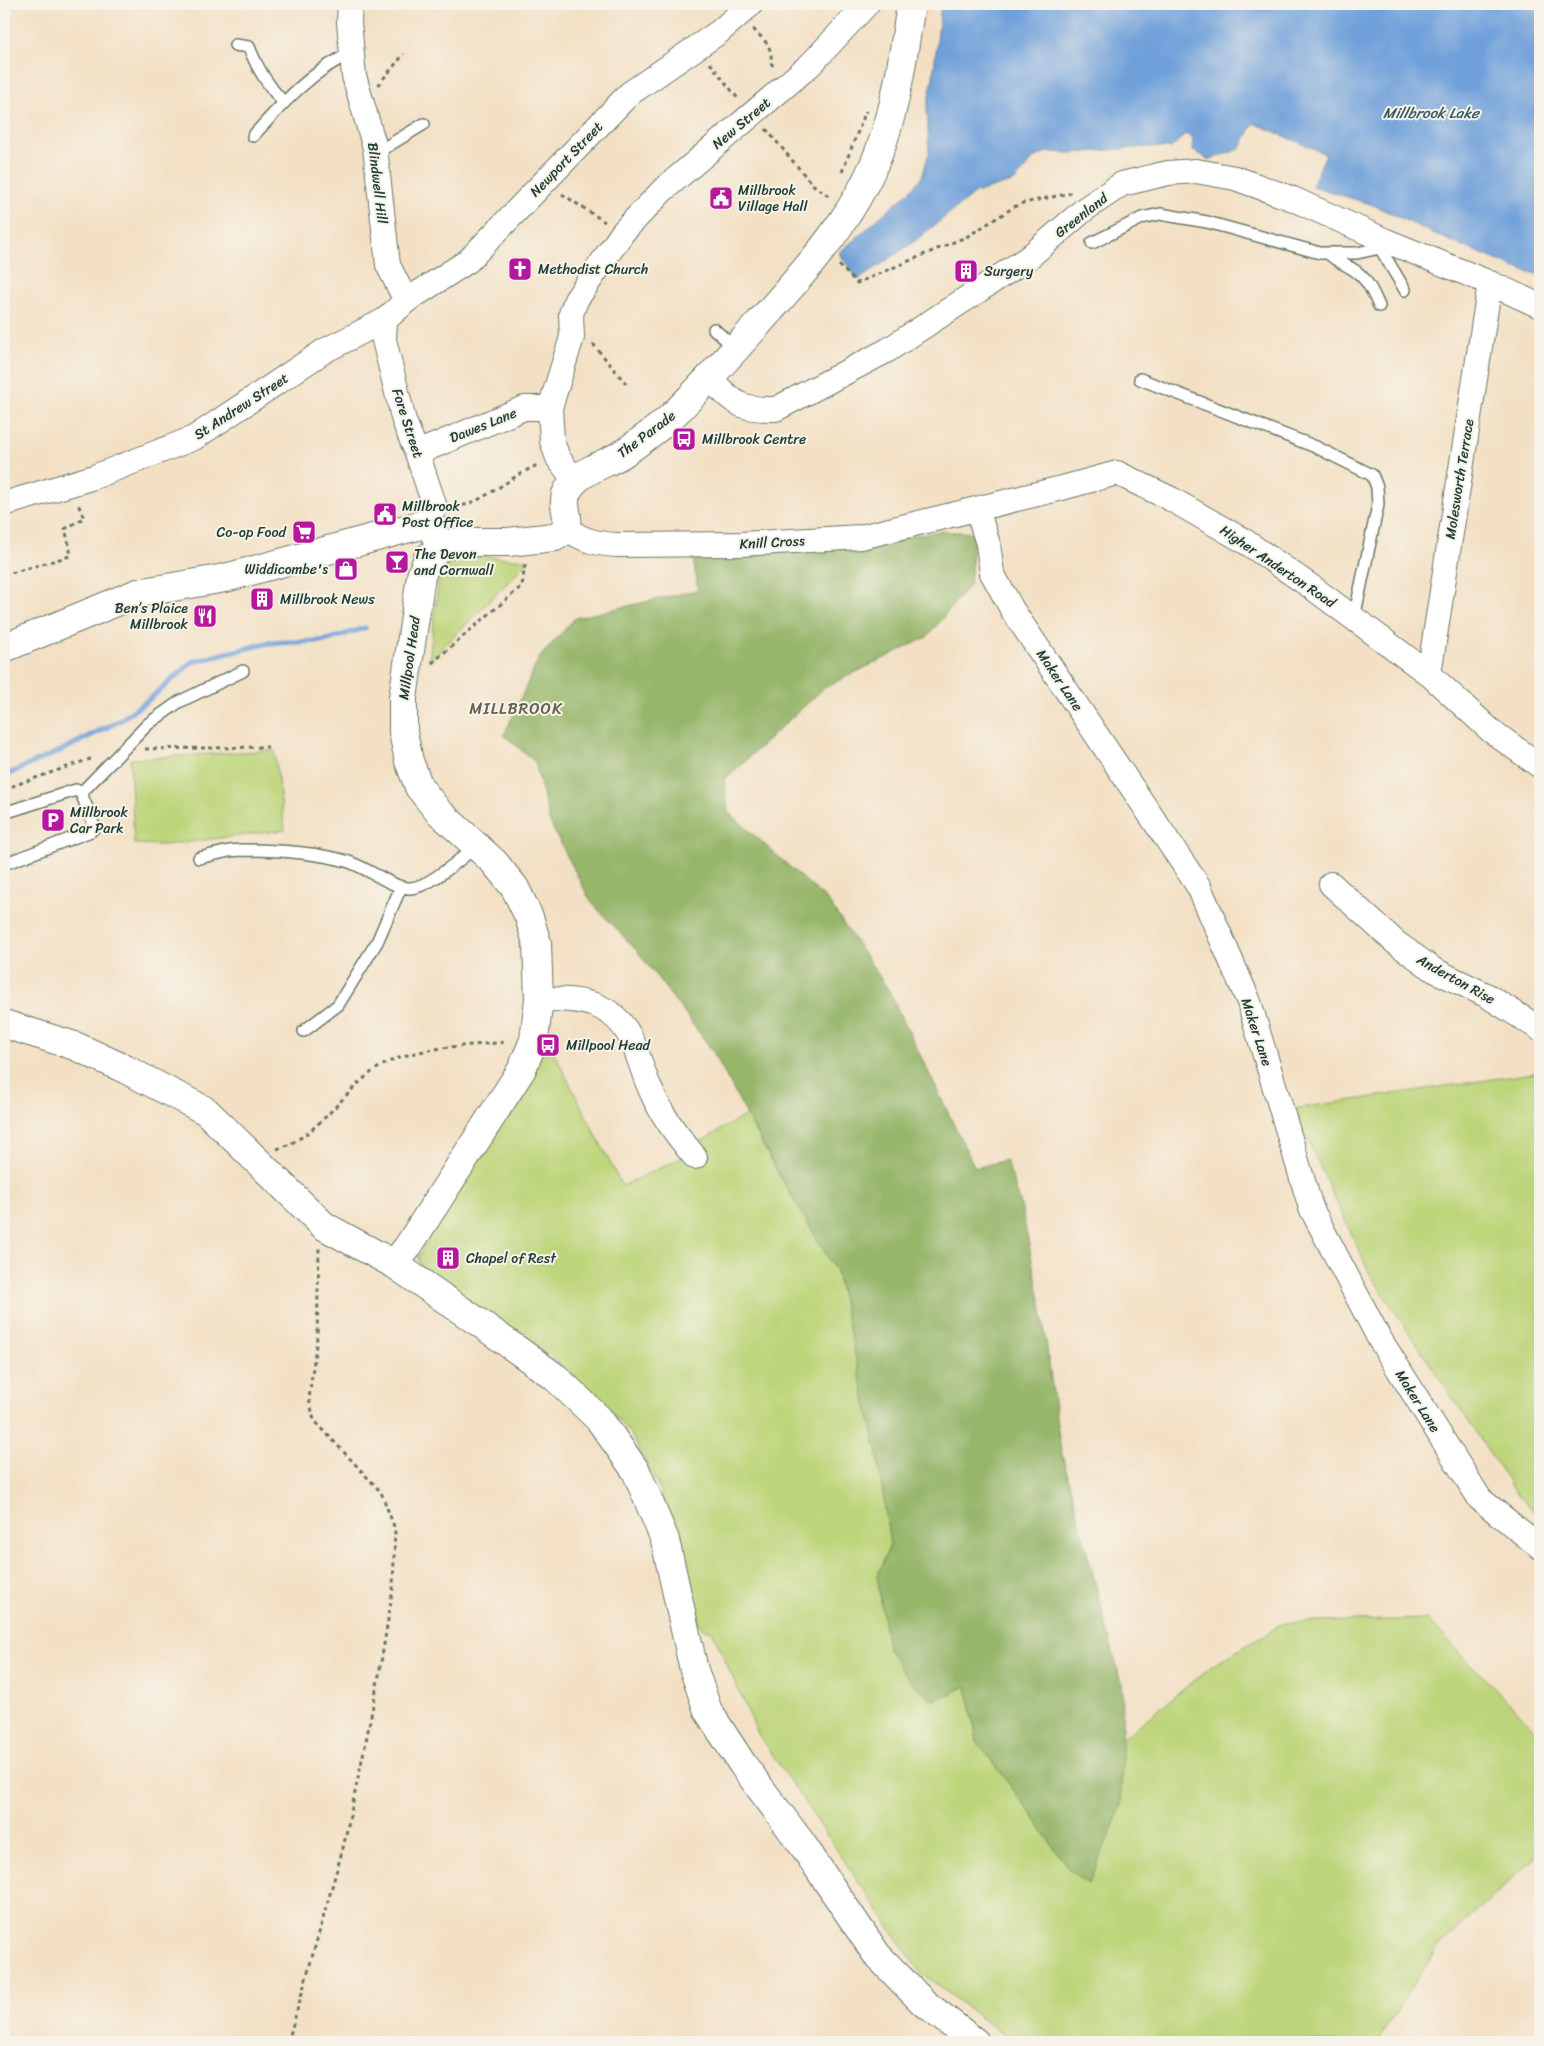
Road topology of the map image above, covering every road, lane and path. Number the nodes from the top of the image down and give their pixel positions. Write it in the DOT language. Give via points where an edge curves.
graph roads {
  1 [pos="350,4"];
  2 [pos="911,4"];
  3 [pos="745,9"];
  4 [pos="866,14"];
  5 [pos="235,45"];
  6 [pos="697,47"];
  7 [pos="352,52"];
  8 [pos="404,54"];
  9 [pos="788,84"];
  10 [pos="360,96"];
  11 [pos="284,103"];
  12 [pos="868,104"];
  13 [pos="752,114"];
  14 [pos="424,124"];
  15 [pos="253,136"];
  16 [pos="376,153"];
  17 [pos="842,174"];
  18 [pos="544,180"];
  19 [pos="835,190"];
  20 [pos="623,232"];
  21 [pos="1092,243"];
  22 [pos="1382,244"];
  23 [pos="1328,253"];
  24 [pos="1490,283"];
  25 [pos="1405,290"];
  26 [pos="406,301"];
  27 [pos="1379,306"];
  28 [pos="1540,306"];
  29 [pos="386,320"];
  30 [pos="714,329"];
  31 [pos="572,337"];
  32 [pos="736,348"];
  33 [pos="709,378"];
  34 [pos="1140,379"];
  35 [pos="629,387"];
  36 [pos="550,408"];
  37 [pos="417,453"];
  38 [pos="558,458"];
  39 [pos="575,481"];
  40 [pos="70,484"];
  41 [pos="4,504"];
  42 [pos="977,509"];
  43 [pos="431,515"];
  44 [pos="567,529"];
  45 [pos="526,540"];
  46 [pos="442,546"];
  47 [pos="4,575"];
  48 [pos="1354,618"];
  49 [pos="4,648"];
  50 [pos="429,666"];
  51 [pos="243,671"];
  52 [pos="1429,674"];
  53 [pos="1540,766"];
  54 [pos="81,793"];
  55 [pos="4,813"];
  56 [pos="478,845"];
  57 [pos="199,858"];
  58 [pos="4,864"];
  59 [pos="1331,884"];
  60 [pos="401,887"];
  61 [pos="539,999"];
  62 [pos="4,1024"];
  63 [pos="1540,1029"];
  64 [pos="304,1031"];
  65 [pos="534,1040"];
  66 [pos="250,1153"];
  67 [pos="695,1157"];
  68 [pos="324,1226"];
  69 [pos="394,1264"];
  70 [pos="1540,1547"];
  71 [pos="288,2042"];
  72 [pos="975,2042"];
  1 -- 7 [label="street, Blindwell Hill"];
  2 -- 32 [label="street, The Parade" via="896,96 867,181 835,233"];
  3 -- 6 [label="street, Newport Street"];
  3 -- 9 [label="path" via="770,46 771,63"];
  4 -- 9 [label="street, New Street"];
  5 -- 11 [label="lane" via="249,47 256,67"];
  6 -- 13 [label="path"];
  6 -- 18 [label="street, Newport Street" via="629,94"];
  7 -- 10 [label="street, Blindwell Hill"];
  7 -- 11 [label="lane" via="335,60"];
  8 -- 10 [label="path" via="378,85"];
  9 -- 13 [label="street, New Street"];
  10 -- 16 [label="street, Blindwell Hill"];
  11 -- 15 [label="lane"];
  12 -- 17 [label="path"];
  13 -- 19 [label="path" via="812,184 832,199"];
  13 -- 20 [label="street, New Street" via="663,190"];
  14 -- 16 [label="lane"];
  16 -- 26 [label="street, Blindwell Hill" via="388,265"];
  18 -- 20 [label="path"];
  18 -- 26 [label="street, Newport Street" via="468,261"];
  20 -- 31 [label="street" via="576,300 571,314"];
  21 -- 23 [label="lane" via="1142,218 1160,214 1207,222"];
  22 -- 23 [label="lane" via="1357,253"];
  22 -- 24 [label="street, Greenland"];
  22 -- 25 [label="lane"];
  22 -- 33 [label="street, Greenland" via="1293,198 1236,178 1196,171 1168,173 1122,184 1085,209 1028,258 945,313 888,350 776,409 755,410 735,403"];
  23 -- 27 [label="lane" via="1360,274"];
  24 -- 28 [label="street, Greenland"];
  24 -- 52 [label="street, Molesworth Terrace"];
  26 -- 29 [label="street, Newport Street"];
  29 -- 37 [label="street, Fore Street" via="384,340 388,360 404,421"];
  29 -- 40 [label="street, St Andrew Street" via="324,351 194,438"];
  30 -- 32 [label="lane"];
  31 -- 35 [label="path" via="588,338"];
  31 -- 36 [label="street"];
  32 -- 33 [label="street, The Parade"];
  33 -- 39 [label="street, The Parade" via="671,417 624,453"];
  34 -- 48 [label="lane" via="1316,447 1372,475 1378,487 1378,505"];
  36 -- 37 [label="street, Dawes Lane" via="524,408"];
  36 -- 38 [label="street" via="552,441"];
  37 -- 43 [label="street, Fore Street"];
  38 -- 39 [label="street"];
  38 -- 43 [label="path" via="528,469 467,506"];
  39 -- 44 [label="street" via="566,493"];
  40 -- 41 [label="street, St Andrew Street"];
  40 -- 47 [label="path" via="84,518 64,529 70,556"];
  42 -- 44 [label="street, Knill Cross" via="861,536 741,544 600,544 582,540"];
  42 -- 48 [label="street, Higher Anderton Road" via="1117,472 1246,542"];
  42 -- 70 [label="street, Maker Lane" via="988,544 992,574 1013,611 1199,887 1249,1002 1311,1208 1379,1338 1480,1499"];
  43 -- 46 [label="street"];
  43 -- 49 [label="street" via="225,578 138,593"];
  44 -- 45 [label="street" via="554,537"];
  45 -- 46 [label="street" via="456,542"];
  45 -- 50 [label="path" via="526,571 522,586"];
  46 -- 56 [label="street, Millpool Head" via="428,558 421,576 403,698 403,732 419,787 438,811"];
  48 -- 52 [label="street, Higher Anderton Road"];
  51 -- 54 [label="lane" via="180,702 148,724"];
  52 -- 53 [label="street, Higher Anderton Road" via="1490,730"];
  54 -- 55 [label="lane" via="71,791"];
  54 -- 58 [label="lane" via="94,828"];
  56 -- 60 [label="lane" via="422,885"];
  56 -- 61 [label="street, Millpool Head" via="515,888 529,917 537,943"];
  57 -- 60 [label="lane" via="242,850 328,857 347,861"];
  59 -- 63 [label="street, Anderton Rise" via="1395,942 1434,970 1486,995"];
  60 -- 64 [label="lane" via="377,942 338,1005"];
  61 -- 65 [label="street, Millpool Head"];
  61 -- 67 [label="street" via="565,998 586,1002 603,1008 621,1022 632,1041 652,1094"];
  62 -- 66 [label="street" via="75,1046 206,1111"];
  65 -- 66 [label="path" via="405,1055 369,1074 294,1144"];
  65 -- 69 [label="street, Millpool Head" via="522,1069"];
  66 -- 68 [label="street"];
  68 -- 69 [label="street"];
  68 -- 71 [label="path" via="319,1234 317,1336 309,1399 314,1420 381,1492 396,1529 393,1589 379,1675 343,1848"];
  69 -- 72 [label="street" via="555,1377 599,1419 636,1471 666,1540 694,1670 708,1711 742,1765 802,1844 877,1955 924,2002"];
}
